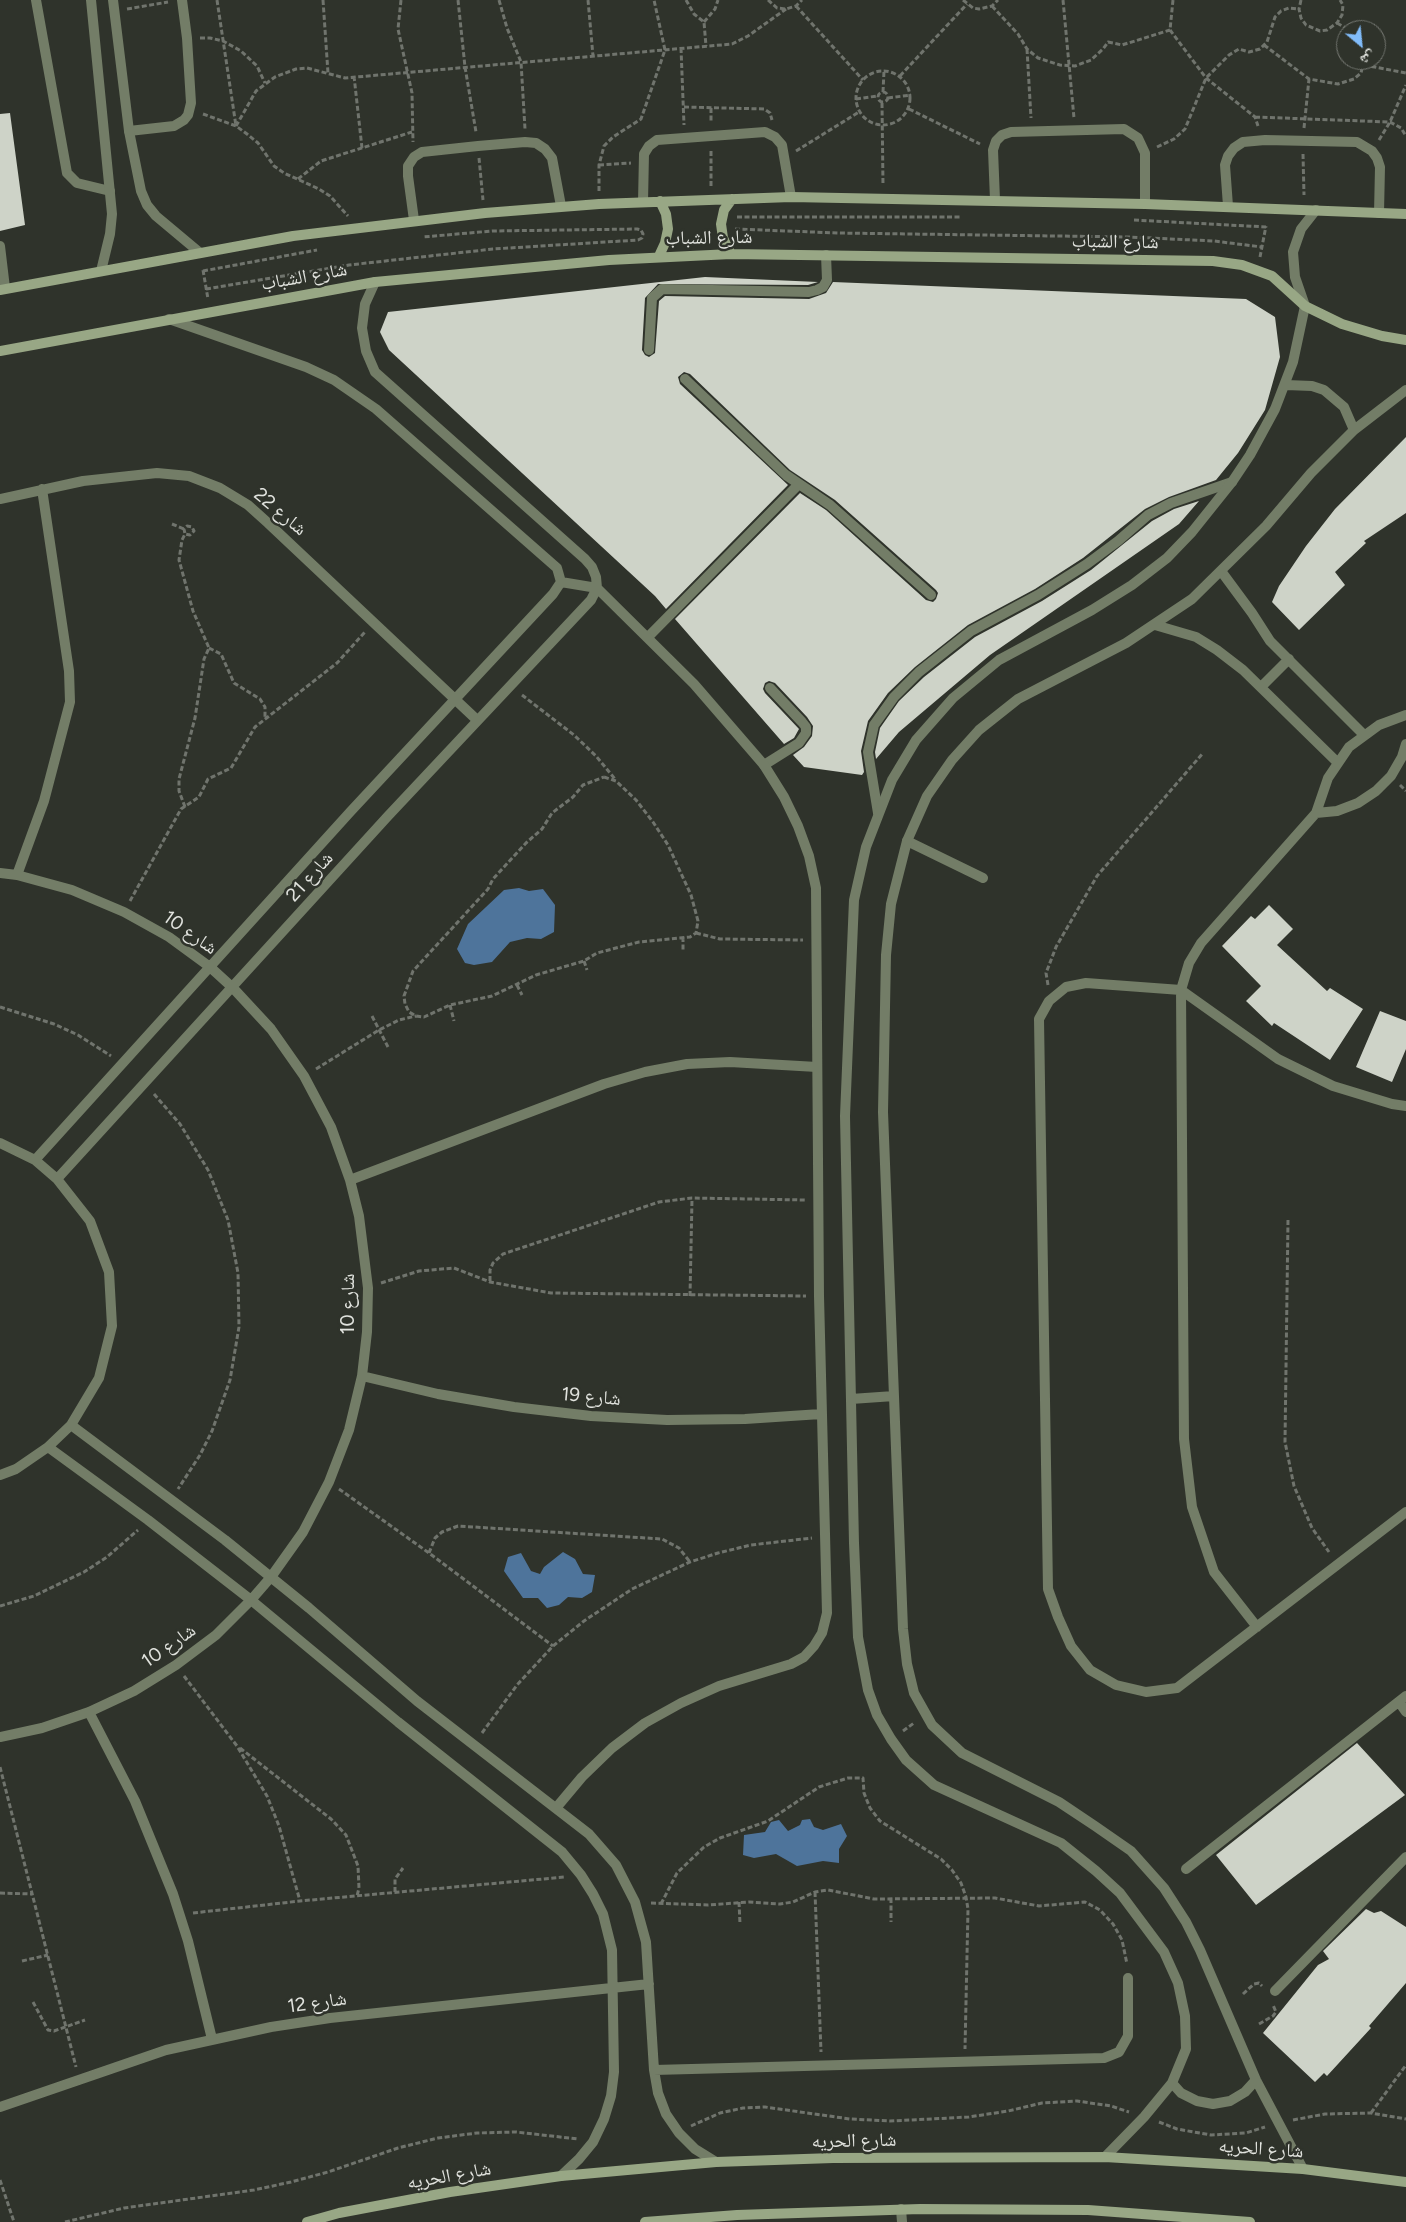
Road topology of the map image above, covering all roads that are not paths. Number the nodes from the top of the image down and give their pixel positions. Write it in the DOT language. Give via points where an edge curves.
graph roads {
  1 [pos="36,0"];
  2 [pos="91,0"];
  3 [pos="113,0"];
  4 [pos="182,0"];
  5 [pos="129,131"];
  6 [pos="110,191"];
  7 [pos="791,197"];
  8 [pos="732,200"];
  9 [pos="996,200"];
  10 [pos="660,201"];
  11 [pos="643,202"];
  12 [pos="1145,204"];
  13 [pos="561,206"];
  14 [pos="1228,206"];
  15 [pos="1316,210"];
  16 [pos="1379,213"];
  17 [pos="1406,214"];
  18 [pos="414,220"];
  19 [pos="0,246"];
  20 [pos="199,252"];
  21 [pos="731,254"];
  22 [pos="826,255"];
  23 [pos="659,256"];
  24 [pos="101,271"];
  25 [pos="375,282"];
  26 [pos="2,289"];
  27 [pos="1305,306"];
  28 [pos="169,319"];
  29 [pos="1406,340"];
  30 [pos="649,350"];
  31 [pos="0,351"];
  32 [pos="685,379"];
  33 [pos="1286,385"];
  34 [pos="1406,390"];
  35 [pos="1354,430"];
  36 [pos="1232,482"];
  37 [pos="798,485"];
  38 [pos="42,490"];
  39 [pos="0,499"];
  40 [pos="1221,571"];
  41 [pos="561,582"];
  42 [pos="597,588"];
  43 [pos="931,595"];
  44 [pos="1156,625"];
  45 [pos="648,637"];
  46 [pos="1289,659"];
  47 [pos="1261,687"];
  48 [pos="770,688"];
  49 [pos="454,698"];
  50 [pos="1406,715"];
  51 [pos="477,720"];
  52 [pos="1364,734"];
  53 [pos="1406,744"];
  54 [pos="1337,762"];
  55 [pos="764,765"];
  56 [pos="878,813"];
  57 [pos="1316,813"];
  58 [pos="907,841"];
  59 [pos="0,873"];
  60 [pos="17,875"];
  61 [pos="983,878"];
  62 [pos="210,967"];
  63 [pos="233,988"];
  64 [pos="1181,990"];
  65 [pos="817,1067"];
  66 [pos="1406,1106"];
  67 [pos="0,1143"];
  68 [pos="35,1160"];
  69 [pos="57,1179"];
  70 [pos="350,1180"];
  71 [pos="362,1376"];
  72 [pos="894,1396"];
  73 [pos="851,1400"];
  74 [pos="821,1414"];
  75 [pos="71,1425"];
  76 [pos="48,1447"];
  77 [pos="0,1475"];
  78 [pos="1406,1512"];
  79 [pos="271,1577"];
  80 [pos="251,1600"];
  81 [pos="1257,1627"];
  82 [pos="1402,1699"];
  83 [pos="89,1712"];
  84 [pos="1406,1712"];
  85 [pos="0,1737"];
  86 [pos="556,1808"];
  87 [pos="1406,1857"];
  88 [pos="1186,1869"];
  89 [pos="1128,1978"];
  90 [pos="649,1984"];
  91 [pos="613,1987"];
  92 [pos="1275,1991"];
  93 [pos="212,2038"];
  94 [pos="654,2070"];
  95 [pos="1256,2080"];
  96 [pos="1172,2083"];
  97 [pos="0,2107"];
  98 [pos="1105,2157"];
  99 [pos="716,2162"];
  100 [pos="1303,2169"];
  101 [pos="561,2176"];
  102 [pos="1406,2182"];
  103 [pos="901,2209"];
  104 [pos="307,2222"];
  105 [pos="645,2222"];
  106 [pos="902,2222"];
  107 [pos="1250,2222"];
  1 -- 6 [label="street" via="67,173 77,183"];
  2 -- 6 [label="street"];
  3 -- 5 [label="street"];
  4 -- 5 [label="street" via="190,109 184,120 174,126"];
  5 -- 20 [label="street" via="148,205 156,216"];
  6 -- 24 [label="street" via="110,234"];
  7 -- 8 [label="street, شارع الشباب"];
  7 -- 9 [label="street, شارع الشباب"];
  7 -- 11 [label="street" via="782,145 765,132 657,140 644,154"];
  8 -- 10 [label="street, شارع الشباب"];
  8 -- 21 [label="street" via="724,210 721,224 723,238"];
  9 -- 12 [label="street, شارع الشباب"];
  9 -- 12 [label="street" via="993,150 1002,135 1011,132 1124,129 1138,138 1145,153"];
  10 -- 11 [label="street, شارع الشباب"];
  10 -- 23 [label="street" via="668,228"];
  11 -- 13 [label="street, شارع الشباب"];
  12 -- 14 [label="street, شارع الشباب"];
  13 -- 18 [label="street, شارع الشباب"];
  13 -- 18 [label="street" via="552,158 545,149 536,143 525,142 478,146 422,152 414,157 408,166"];
  14 -- 15 [label="street, شارع الشباب"];
  14 -- 16 [label="street" via="1225,165 1234,148 1243,142 1358,142 1372,151 1380,167"];
  15 -- 16 [label="street, شارع الشباب"];
  15 -- 27 [label="street" via="1301,229 1293,252 1295,277"];
  16 -- 17 [label="street, شارع الشباب"];
  18 -- 20 [label="street, شارع الشباب"];
  19 -- 26 [label="street"];
  20 -- 24 [label="street, شارع الشباب"];
  21 -- 22 [label="street, شارع الشباب"];
  21 -- 23 [label="street, شارع الشباب"];
  22 -- 27 [label="street, شارع الشباب" via="1212,261 1242,265 1272,276"];
  22 -- 30 [label="street" via="827,280 823,287 809,292 662,289 652,298"];
  23 -- 25 [label="street, شارع الشباب"];
  24 -- 26 [label="street, شارع الشباب"];
  25 -- 28 [label="street, شارع الشباب"];
  25 -- 42 [label="street" via="365,304 362,328 366,351 376,372 585,559 596,577"];
  27 -- 29 [label="street, شارع الشباب" via="1342,324"];
  27 -- 33 [label="street"];
  28 -- 31 [label="street, شارع الشباب"];
  28 -- 41 [label="street" via="306,367 349,390 376,409 557,568"];
  32 -- 37 [label="street"];
  33 -- 35 [label="street" via="1324,390 1344,407"];
  33 -- 36 [label="street" via="1276,409"];
  34 -- 35 [label="street"];
  35 -- 40 [label="street"];
  36 -- 56 [label="street" via="1192,532 1160,564 1092,610 999,660 953,698 916,740 892,780"];
  36 -- 56 [label="street" via="1180,499 1148,515 1087,564 1038,595 970,631 919,672 894,697 874,725 868,752"];
  37 -- 43 [label="street" via="830,506"];
  37 -- 45 [label="street"];
  38 -- 39 [label="street, شارع 22"];
  38 -- 49 [label="street, شارع 22" via="158,473 189,476 220,488 248,505"];
  38 -- 60 [label="street" via="69,671 70,702 44,801"];
  40 -- 44 [label="street" via="1192,599"];
  40 -- 46 [label="street" via="1270,641"];
  41 -- 42 [label="street"];
  41 -- 49 [label="street, شارع 21"];
  42 -- 45 [label="street"];
  42 -- 51 [label="street, شارع 21" via="591,600"];
  44 -- 47 [label="street" via="1196,637"];
  44 -- 58 [label="street" via="1018,699 979,730 952,760 927,796"];
  45 -- 55 [label="street" via="694,684"];
  46 -- 47 [label="street"];
  46 -- 52 [label="street"];
  47 -- 54 [label="street"];
  48 -- 55 [label="street" via="806,727 806,733 799,743"];
  49 -- 51 [label="street, شارع 22"];
  49 -- 62 [label="street, شارع 21"];
  50 -- 52 [label="street"];
  51 -- 63 [label="street, شارع 21"];
  52 -- 54 [label="street"];
  53 -- 57 [label="street" via="1391,776 1376,791 1358,803"];
  54 -- 57 [label="street"];
  55 -- 65 [label="street" via="798,826 816,888"];
  56 -- 73 [label="street" via="866,847 854,900 851,960 845,1116"];
  57 -- 64 [label="street" via="1202,943 1189,963"];
  58 -- 61 [label="street"];
  58 -- 72 [label="street" via="891,904 886,954 883,1112"];
  59 -- 60 [label="street, شارع 10"];
  60 -- 62 [label="street, شارع 10" via="72,890 124,912 169,937"];
  62 -- 63 [label="street, شارع 10"];
  62 -- 68 [label="street, شارع 21"];
  63 -- 69 [label="street, شارع 21"];
  63 -- 70 [label="street, شارع 10" via="271,1029 304,1076 331,1127"];
  64 -- 66 [label="street" via="1278,1059 1333,1086"];
  64 -- 81 [label="street" via="1184,1439 1192,1507 1214,1572"];
  64 -- 81 [label="street" via="1086,983 1066,988 1050,1000 1040,1019 1048,1589 1071,1646 1090,1670 1116,1685 1146,1692 1176,1688"];
  65 -- 70 [label="street" via="730,1062 688,1064 645,1072 604,1084"];
  65 -- 74 [label="street"];
  67 -- 68 [label="street"];
  68 -- 69 [label="street"];
  69 -- 75 [label="street" via="90,1222 109,1272 112,1317 99,1378"];
  70 -- 71 [label="street, شارع 10" via="359,1216 368,1288"];
  71 -- 74 [label="street, شارع 19" via="448,1396 591,1416 668,1420"];
  71 -- 79 [label="street, شارع 10" via="349,1430 329,1482 303,1532"];
  72 -- 73 [label="street"];
  72 -- 95 [label="street" via="903,1629 914,1693 932,1725 962,1753 1059,1802 1131,1852 1164,1888 1200,1950"];
  73 -- 96 [label="street" via="858,1637 868,1690 877,1715 906,1760 934,1785 1061,1843 1120,1893 1164,1952 1178,1983 1185,2016 1186,2049"];
  74 -- 86 [label="street" via="827,1613 822,1633 814,1646 790,1664 719,1686 681,1702 645,1723 612,1748"];
  75 -- 76 [label="street"];
  75 -- 79 [label="street"];
  76 -- 77 [label="street" via="16,1469"];
  76 -- 80 [label="street"];
  78 -- 81 [label="street"];
  79 -- 80 [label="street, شارع 10"];
  79 -- 86 [label="street" via="417,1700"];
  80 -- 83 [label="street, شارع 10" via="216,1635 176,1665 134,1691"];
  80 -- 91 [label="street" via="562,1852 593,1894 602,1914 612,1950"];
  82 -- 84 [label="street"];
  82 -- 88 [label="street"];
  83 -- 85 [label="street, شارع 10" via="42,1728"];
  83 -- 93 [label="street" via="155,1847 180,1915"];
  86 -- 90 [label="street" via="589,1834 616,1865 635,1902 646,1942"];
  87 -- 92 [label="street"];
  89 -- 94 [label="street" via="1128,2036 1120,2052 1104,2058"];
  90 -- 91 [label="street, شارع 12"];
  90 -- 94 [label="street"];
  91 -- 93 [label="street, شارع 12" via="330,2018"];
  91 -- 101 [label="street" via="614,2072 611,2096 593,2142"];
  93 -- 97 [label="street, شارع 12" via="166,2050"];
  94 -- 99 [label="street" via="666,2114 679,2133"];
  95 -- 96 [label="street" via="1230,2101 1213,2104 1197,2101"];
  95 -- 100 [label="street"];
  96 -- 98 [label="street"];
  98 -- 99 [label="street, شارع الحريه" via="931,2156"];
  98 -- 100 [label="street, شارع الحريه"];
  99 -- 101 [label="street, شارع الحريه"];
  100 -- 102 [label="street, شارع الحريه"];
  101 -- 104 [label="street, شارع الحريه" via="450,2192"];
  103 -- 105 [label="street" via="736,2214"];
  103 -- 106 [label="street"];
  103 -- 107 [label="street" via="1088,2210"];
}
